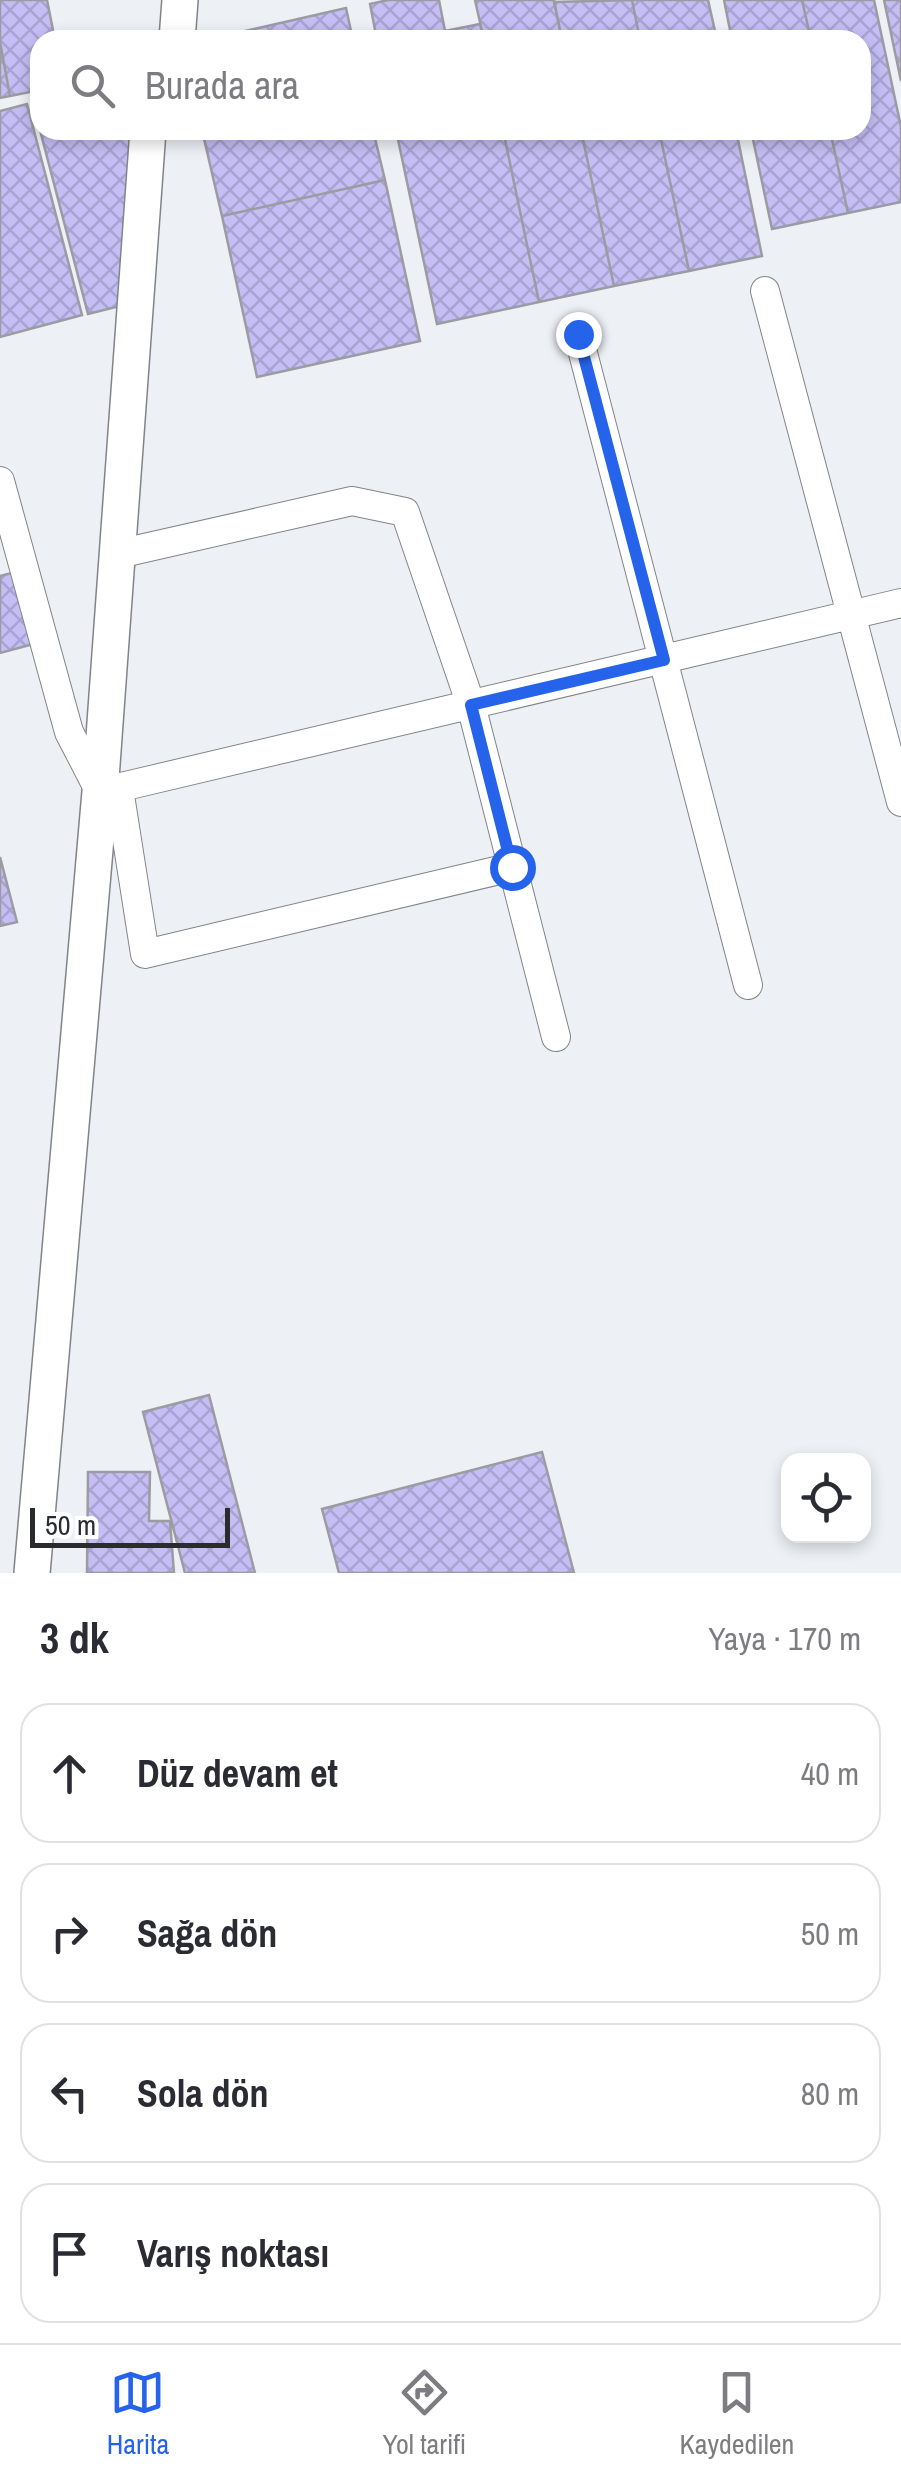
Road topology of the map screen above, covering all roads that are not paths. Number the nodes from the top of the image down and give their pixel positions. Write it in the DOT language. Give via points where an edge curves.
graph roads {
  1 [pos="148,140"];
  2 [pos="169,140"];
  3 [pos="765,291"];
  4 [pos="578,334"];
  5 [pos="0,481"];
  6 [pos="128,552"];
  7 [pos="901,603"];
  8 [pos="852,615"];
  9 [pos="664,660"];
  10 [pos="471,705"];
  11 [pos="109,791"];
  12 [pos="901,802"];
  13 [pos="512,867"];
  14 [pos="748,985"];
  15 [pos="556,1037"];
  16 [pos="32,1573"];
  1 -- 6 [label="street"];
  2 -- 6 [label="street"];
  3 -- 8 [label="street"];
  4 -- 9 [label="street"];
  5 -- 11 [label="street" via="69,732"];
  6 -- 10 [label="street" via="352,501 405,512"];
  6 -- 11 [label="street"];
  7 -- 8 [label="street"];
  8 -- 9 [label="street"];
  8 -- 12 [label="street"];
  9 -- 10 [label="street"];
  9 -- 14 [label="street"];
  10 -- 11 [label="street"];
  10 -- 13 [label="street"];
  11 -- 13 [label="street" via="145,954"];
  11 -- 16 [label="street"];
  13 -- 15 [label="street"];
}
